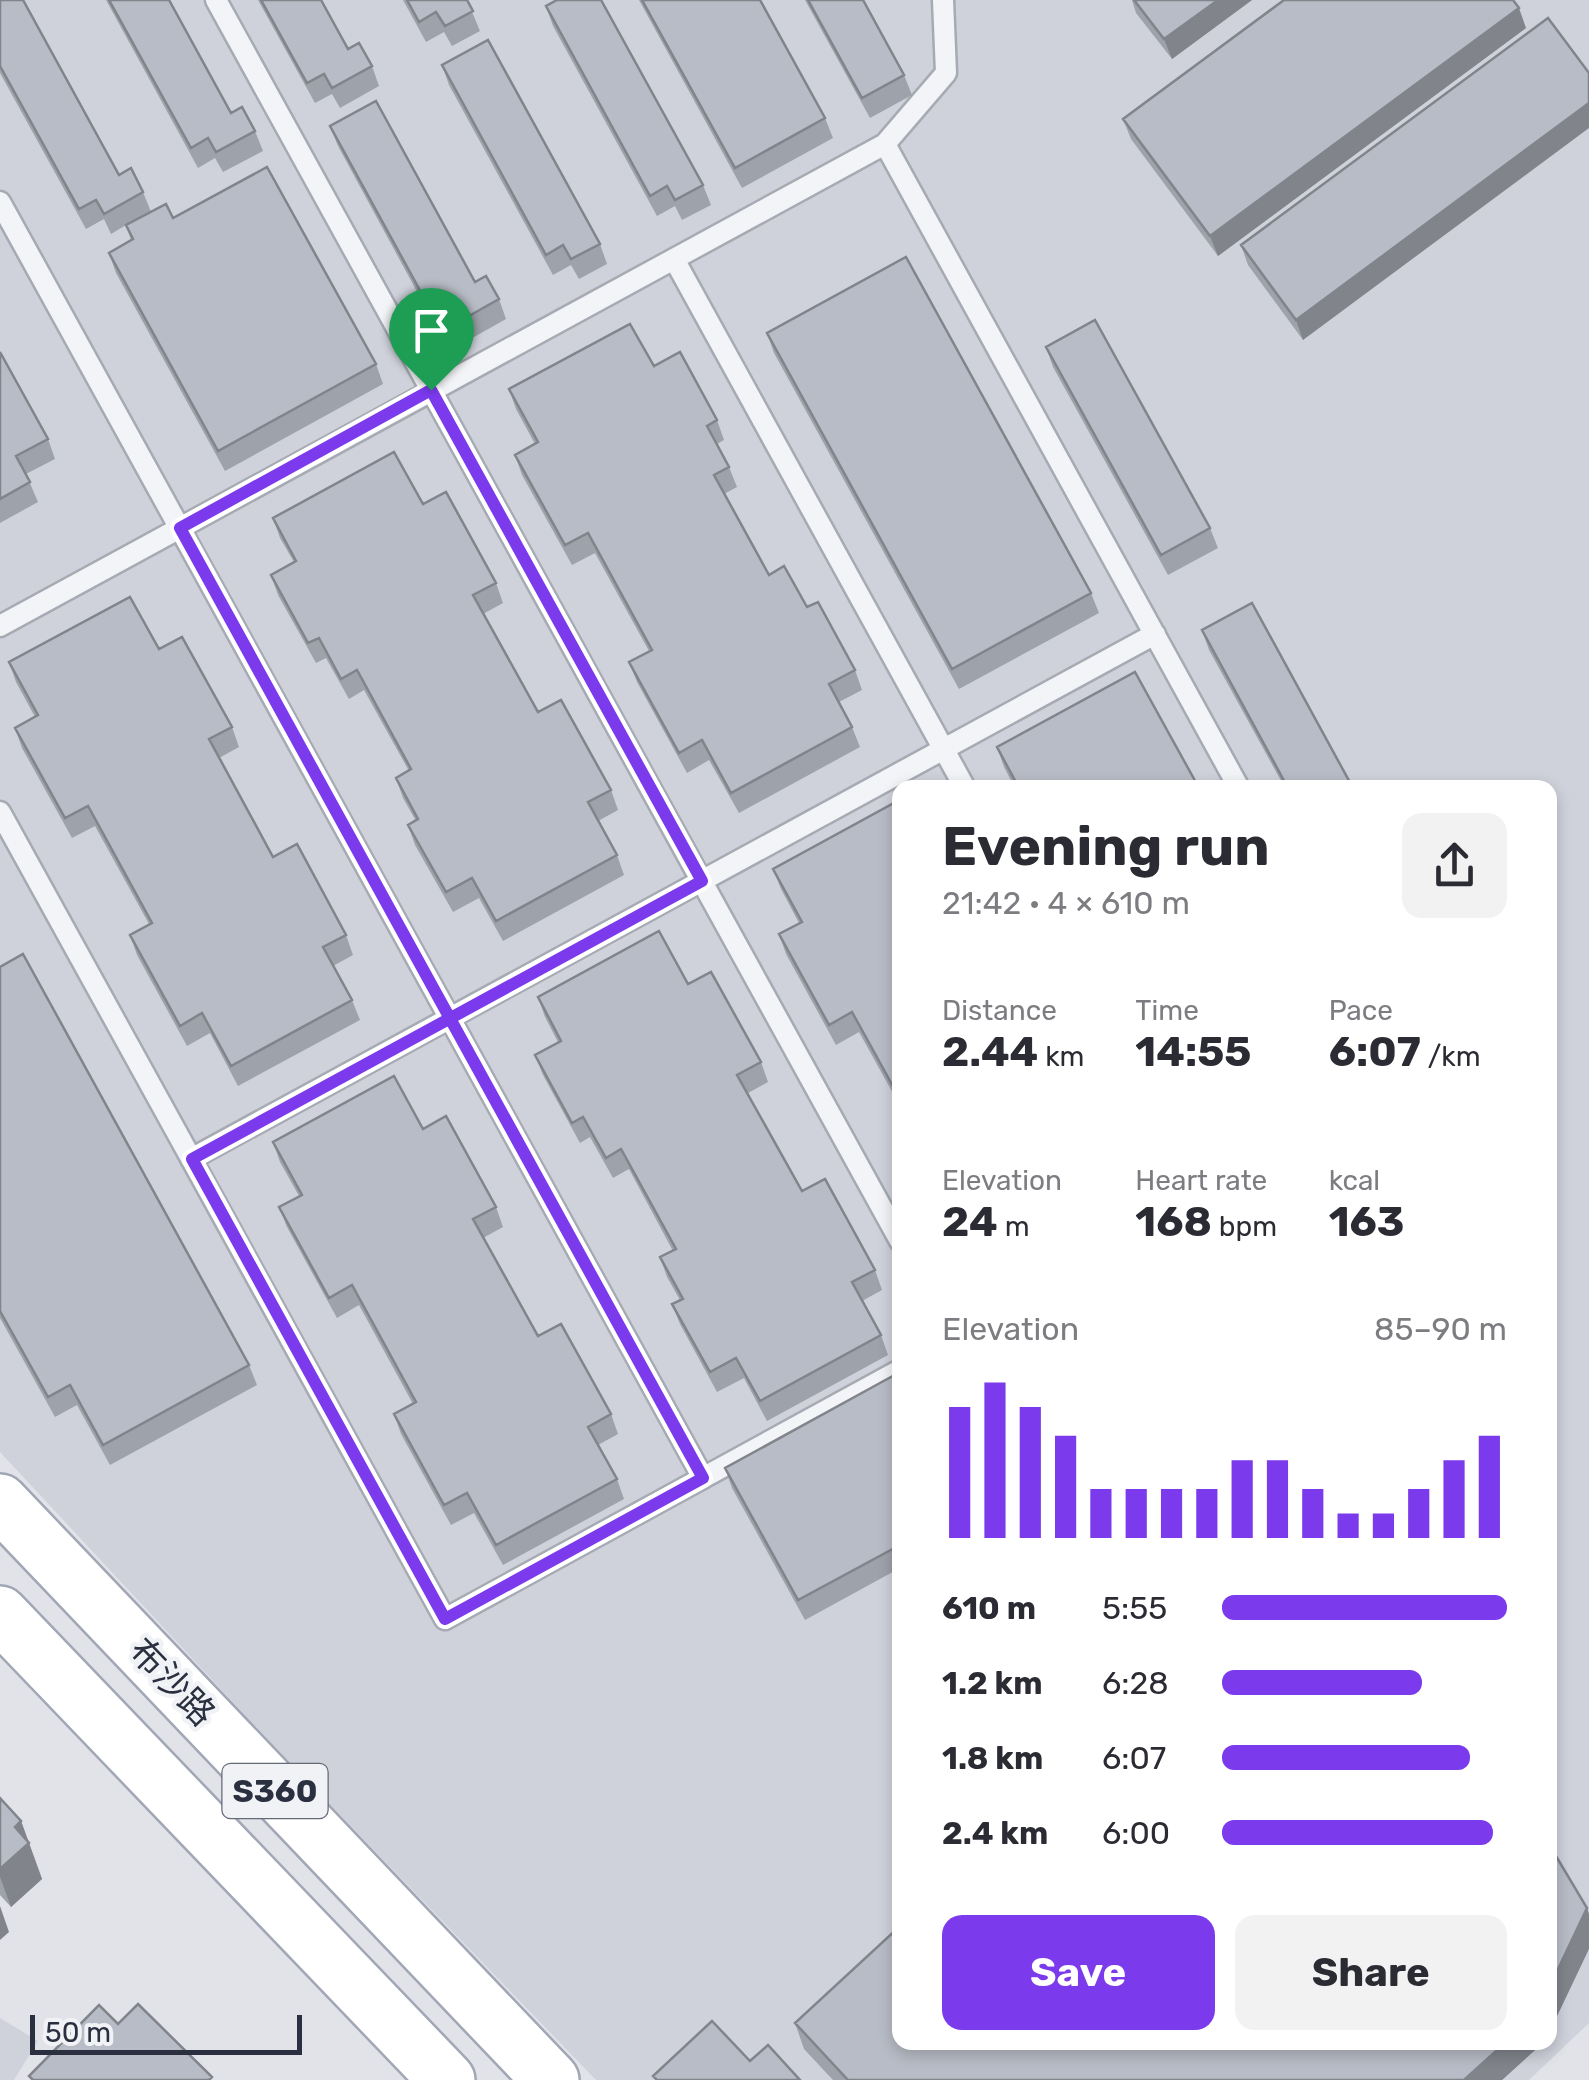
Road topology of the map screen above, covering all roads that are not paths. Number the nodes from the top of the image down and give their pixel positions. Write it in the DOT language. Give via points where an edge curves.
graph roads {
  1 [pos="216,0"];
  2 [pos="943,0"];
  3 [pos="885,144"];
  4 [pos="0,202"];
  5 [pos="674,259"];
  6 [pos="431,390"];
  7 [pos="180,528"];
  8 [pos="0,626"];
  9 [pos="1155,634"];
  10 [pos="944,748"];
  11 [pos="962,780"];
  12 [pos="1236,780"];
  13 [pos="0,812"];
  14 [pos="702,881"];
  15 [pos="450,1018"];
  16 [pos="192,1159"];
  17 [pos="892,1226"];
  18 [pos="892,1374"];
  19 [pos="703,1478"];
  20 [pos="0,1502"];
  21 [pos="0,1614"];
  22 [pos="447,2080"];
  23 [pos="551,2080"];
  1 -- 6 [label="lane"];
  2 -- 3 [label="lane" via="946,73"];
  3 -- 5 [label="lane"];
  3 -- 9 [label="lane"];
  4 -- 7 [label="lane"];
  5 -- 6 [label="lane"];
  5 -- 10 [label="lane"];
  6 -- 7 [label="lane"];
  6 -- 14 [label="lane"];
  7 -- 8 [label="lane"];
  7 -- 15 [label="lane"];
  9 -- 10 [label="lane"];
  9 -- 12 [label="lane"];
  10 -- 11 [label="lane"];
  10 -- 14 [label="lane"];
  13 -- 16 [label="lane"];
  14 -- 15 [label="lane"];
  14 -- 17 [label="lane"];
  15 -- 16 [label="lane"];
  15 -- 19 [label="lane"];
  16 -- 19 [label="lane" via="445,1619"];
  18 -- 19 [label="lane"];
  20 -- 23 [label="main road, 布沙路 / S360"];
  21 -- 22 [label="main road, S360"];
}
